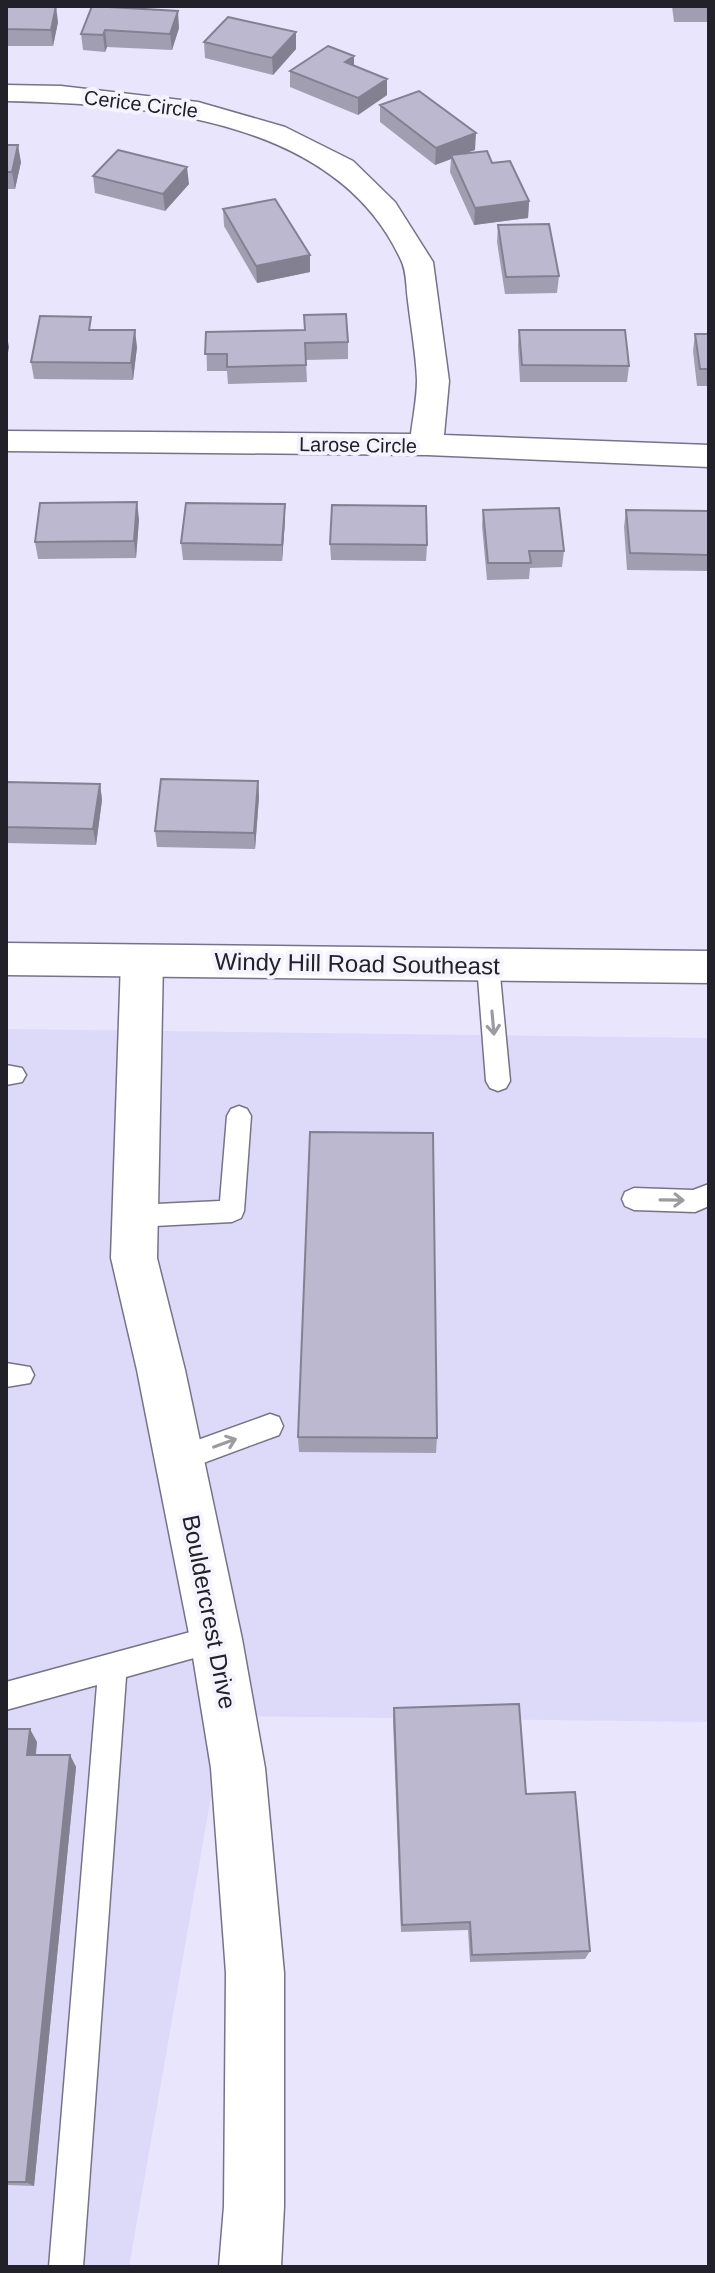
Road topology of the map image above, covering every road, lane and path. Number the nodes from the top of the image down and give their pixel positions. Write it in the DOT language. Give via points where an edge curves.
graph roads {
  1 [pos="6,93"];
  2 [pos="6,441"];
  3 [pos="427,445"];
  4 [pos="709,456"];
  5 [pos="6,959"];
  6 [pos="142,961"];
  7 [pos="488,965"];
  8 [pos="709,967"];
  9 [pos="498,1081"];
  10 [pos="239,1116"];
  11 [pos="709,1194"];
  12 [pos="634,1199"];
  13 [pos="135,1216"];
  14 [pos="270,1426"];
  15 [pos="179,1459"];
  16 [pos="216,1639"];
  17 [pos="113,1667"];
  18 [pos="6,1696"];
  19 [pos="66,2267"];
  20 [pos="250,2267"];
  1 -- 3 [label="street, Cerice Circle" via="198,110 275,133 343,167 385,208 418,262 433,381"];
  2 -- 3 [label="street, Larose Circle"];
  3 -- 4 [label="street, Larose Circle"];
  5 -- 6 [label="street, Windy Hill Road Southeast"];
  6 -- 7 [label="street, Windy Hill Road Southeast"];
  6 -- 13 [label="street, Bouldercrest Drive"];
  7 -- 8 [label="street, Windy Hill Road Southeast"];
  7 -- 9 [label="lane, one-way"];
  10 -- 13 [label="lane" via="232,1211"];
  12 -- 11 [label="lane, one-way" via="695,1201"];
  13 -- 15 [label="street, Bouldercrest Drive" via="134,1258"];
  15 -- 14 [label="lane, one-way"];
  15 -- 16 [label="street, Bouldercrest Drive"];
  16 -- 17 [label="lane"];
  16 -- 20 [label="street, Bouldercrest Drive" via="238,1768 255,1973"];
  17 -- 18 [label="lane"];
  17 -- 19 [label="lane"];
}
